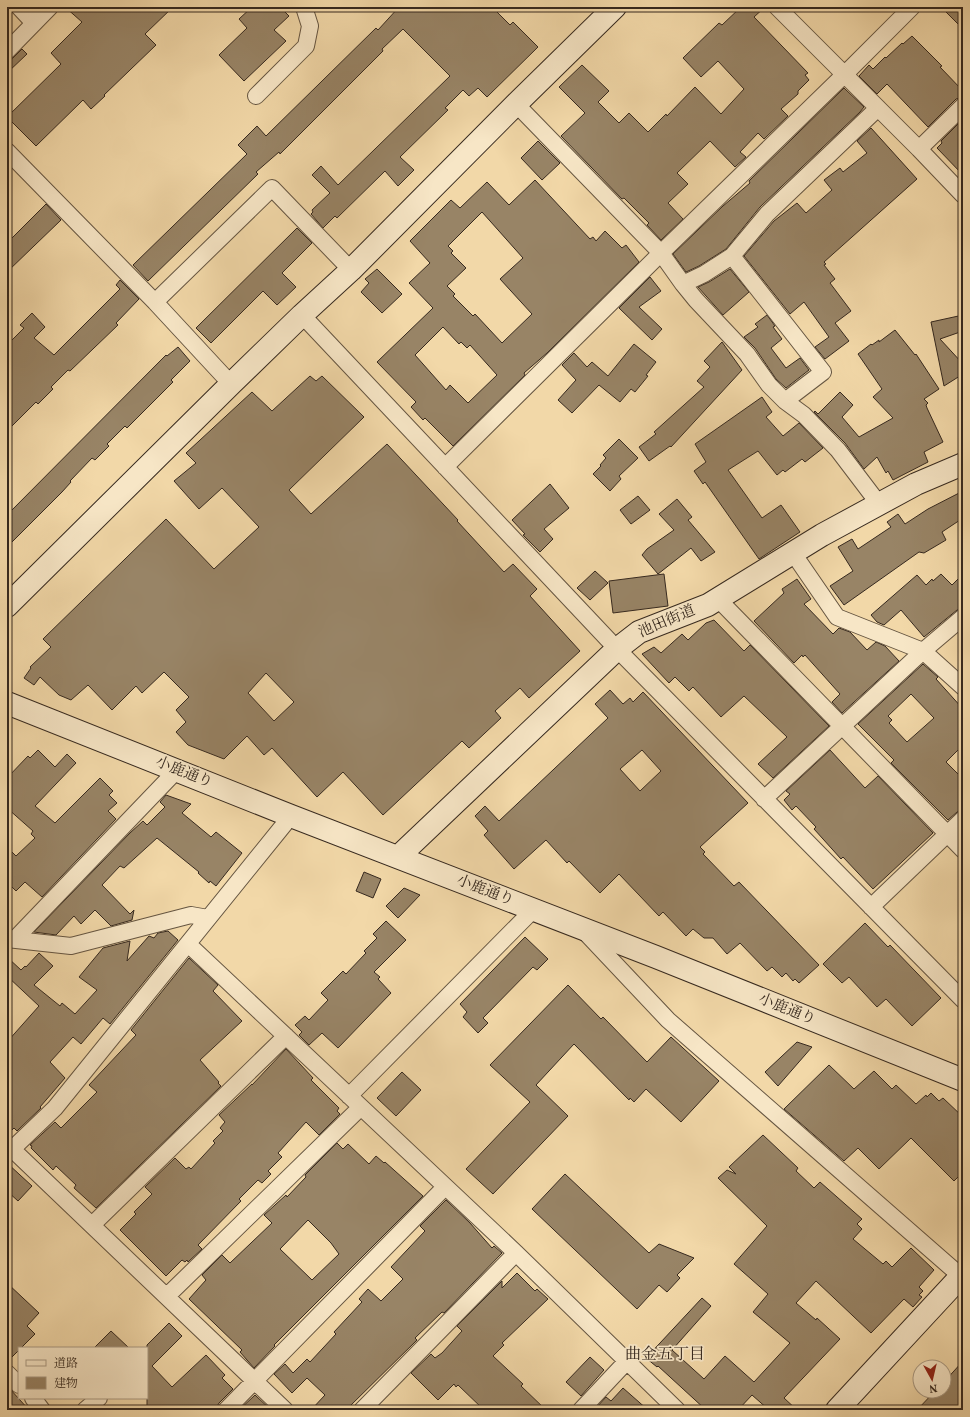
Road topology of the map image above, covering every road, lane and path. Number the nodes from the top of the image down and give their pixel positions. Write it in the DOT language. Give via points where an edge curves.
graph roads {
  1 [pos="19,7"];
  2 [pos="50,7"];
  3 [pos="304,7"];
  4 [pos="615,7"];
  5 [pos="777,7"];
  6 [pos="912,7"];
  7 [pos="34,23"];
  8 [pos="7,51"];
  9 [pos="845,74"];
  10 [pos="256,96"];
  11 [pos="516,104"];
  12 [pos="963,106"];
  13 [pos="878,108"];
  14 [pos="919,149"];
  15 [pos="7,151"];
  16 [pos="963,195"];
  17 [pos="661,252"];
  18 [pos="732,256"];
  19 [pos="351,270"];
  20 [pos="683,284"];
  21 [pos="155,302"];
  22 [pos="302,315"];
  23 [pos="231,384"];
  24 [pos="785,401"];
  25 [pos="963,464"];
  26 [pos="445,467"];
  27 [pos="879,504"];
  28 [pos="793,552"];
  29 [pos="718,599"];
  30 [pos="7,606"];
  31 [pos="963,616"];
  32 [pos="617,649"];
  33 [pos="923,651"];
  34 [pos="963,687"];
  35 [pos="7,703"];
  36 [pos="842,726"];
  37 [pos="177,770"];
  38 [pos="764,799"];
  39 [pos="291,816"];
  40 [pos="963,819"];
  41 [pos="948,834"];
  42 [pos="963,850"];
  43 [pos="398,858"];
  44 [pos="871,907"];
  45 [pos="533,910"];
  46 [pos="208,918"];
  47 [pos="583,929"];
  48 [pos="11,939"];
  49 [pos="188,944"];
  50 [pos="963,1000"];
  51 [pos="286,1036"];
  52 [pos="963,1080"];
  53 [pos="355,1101"];
  54 [pos="10,1152"];
  55 [pos="445,1187"];
  56 [pos="92,1225"];
  57 [pos="516,1253"];
  58 [pos="962,1276"];
  59 [pos="167,1296"];
  60 [pos="627,1360"];
  61 [pos="7,1373"];
  62 [pos="254,1380"];
  63 [pos="18,1384"];
  64 [pos="34,1399"];
  65 [pos="98,1399"];
  66 [pos="42,1410"];
  67 [pos="85,1410"];
  68 [pos="226,1410"];
  69 [pos="285,1410"];
  70 [pos="362,1410"];
  71 [pos="581,1410"];
  72 [pos="677,1410"];
  73 [pos="837,1410"];
  1 -- 7 [label="street"];
  2 -- 7 [label="street"];
  3 -- 10 [label="street" via="310,26 306,46"];
  4 -- 11 [label="street"];
  5 -- 9 [label="street"];
  6 -- 9 [label="street"];
  7 -- 8 [label="street"];
  9 -- 13 [label="street"];
  9 -- 17 [label="street"];
  11 -- 17 [label="street"];
  11 -- 19 [label="street"];
  12 -- 14 [label="street"];
  13 -- 14 [label="street"];
  13 -- 18 [label="street" via="767,214"];
  14 -- 16 [label="street"];
  15 -- 21 [label="street"];
  17 -- 20 [label="street"];
  17 -- 26 [label="street"];
  18 -- 20 [label="street"];
  18 -- 24 [label="street" via="823,372"];
  19 -- 21 [label="street" via="272,188"];
  19 -- 22 [label="street"];
  20 -- 24 [label="street" via="747,354 769,385"];
  21 -- 23 [label="street"];
  22 -- 23 [label="street"];
  22 -- 26 [label="street"];
  23 -- 30 [label="street"];
  24 -- 27 [label="street" via="804,415 838,450"];
  25 -- 27 [label="street, 池田街道" via="916,484"];
  26 -- 32 [label="street"];
  27 -- 28 [label="street, 池田街道"];
  28 -- 29 [label="street, 池田街道"];
  28 -- 33 [label="street" via="837,617"];
  29 -- 32 [label="street, 池田街道" via="639,632"];
  29 -- 36 [label="street"];
  31 -- 33 [label="street"];
  32 -- 38 [label="street"];
  32 -- 43 [label="street, 池田街道"];
  33 -- 34 [label="street"];
  33 -- 36 [label="street"];
  35 -- 37 [label="street, 小鹿通り"];
  36 -- 38 [label="street"];
  36 -- 41 [label="street"];
  37 -- 39 [label="street, 小鹿通り"];
  37 -- 48 [label="street"];
  38 -- 44 [label="street"];
  39 -- 43 [label="street, 小鹿通り"];
  39 -- 46 [label="street"];
  40 -- 41 [label="street"];
  41 -- 42 [label="street"];
  41 -- 44 [label="street"];
  43 -- 45 [label="street, 小鹿通り"];
  44 -- 50 [label="street"];
  45 -- 47 [label="street, 小鹿通り"];
  45 -- 53 [label="street"];
  46 -- 48 [label="street" via="191,915 71,946"];
  46 -- 49 [label="street"];
  47 -- 52 [label="street, 小鹿通り"];
  47 -- 58 [label="street" via="668,1020"];
  49 -- 51 [label="street"];
  49 -- 54 [label="street" via="55,1108"];
  51 -- 53 [label="street"];
  51 -- 56 [label="street"];
  53 -- 55 [label="street"];
  53 -- 59 [label="street"];
  54 -- 56 [label="street"];
  55 -- 57 [label="street"];
  55 -- 62 [label="street"];
  56 -- 59 [label="street"];
  57 -- 60 [label="street"];
  57 -- 70 [label="street"];
  58 -- 73 [label="street"];
  59 -- 62 [label="street"];
  60 -- 71 [label="street"];
  60 -- 72 [label="street"];
  61 -- 63 [label="street"];
  62 -- 68 [label="street"];
  62 -- 69 [label="street"];
  64 -- 66 [label="street"];
  65 -- 67 [label="street"];
}
